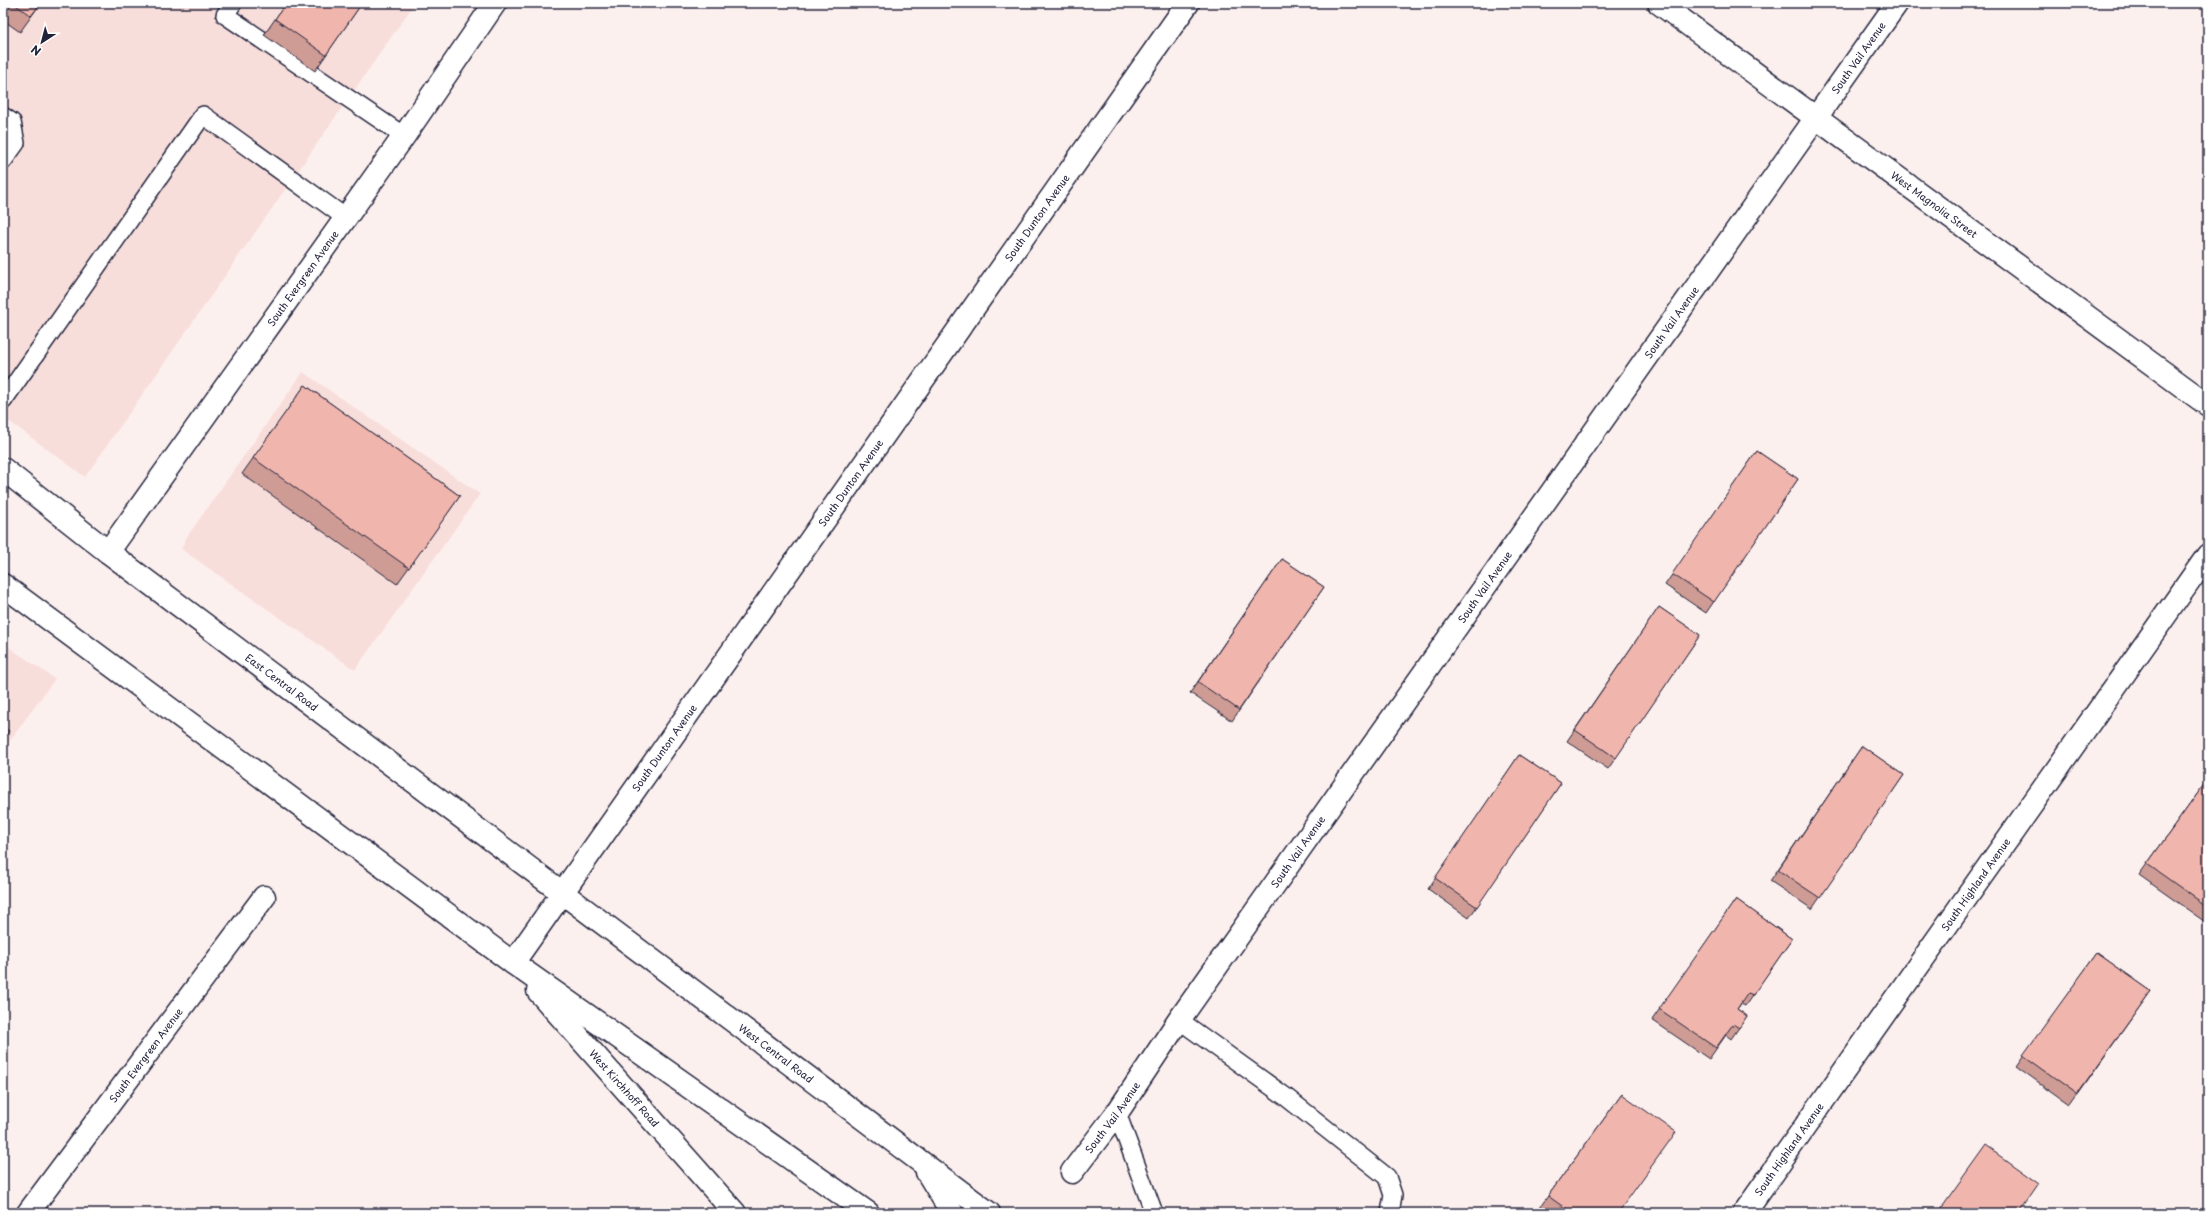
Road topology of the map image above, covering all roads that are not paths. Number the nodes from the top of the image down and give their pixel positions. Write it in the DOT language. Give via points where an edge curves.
graph roads {
  1 [pos="233,3"];
  2 [pos="1188,3"];
  3 [pos="1660,3"];
  4 [pos="1897,3"];
  5 [pos="491,4"];
  6 [pos="3,116"];
  7 [pos="1815,116"];
  8 [pos="404,136"];
  9 [pos="3,161"];
  10 [pos="346,218"];
  11 [pos="3,401"];
  12 [pos="2208,405"];
  13 [pos="3,469"];
  14 [pos="108,552"];
  15 [pos="2208,555"];
  16 [pos="3,585"];
  17 [pos="562,893"];
  18 [pos="264,897"];
  19 [pos="513,963"];
  20 [pos="1179,1020"];
  21 [pos="1117,1113"];
  22 [pos="922,1162"];
  23 [pos="1072,1172"];
  24 [pos="28,1213"];
  25 [pos="735,1213"];
  26 [pos="868,1213"];
  27 [pos="952,1213"];
  28 [pos="989,1213"];
  29 [pos="1154,1213"];
  30 [pos="1390,1213"];
  31 [pos="1744,1213"];
  1 -- 8 [label="lane" via="225,15"];
  2 -- 17 [label="street, South Dunton Avenue"];
  3 -- 7 [label="street, West Magnolia Street"];
  4 -- 7 [label="street, South Vail Avenue"];
  5 -- 8 [label="street, South Evergreen Avenue"];
  6 -- 9 [label="lane" via="12,122 16,143"];
  7 -- 12 [label="street, West Magnolia Street"];
  7 -- 20 [label="street, South Vail Avenue"];
  8 -- 10 [label="street, South Evergreen Avenue"];
  10 -- 11 [label="lane" via="203,115"];
  10 -- 14 [label="street, South Evergreen Avenue"];
  13 -- 14 [label="street, East Central Road"];
  14 -- 17 [label="street, East Central Road"];
  15 -- 31 [label="street, South Highland Avenue"];
  16 -- 19 [label="street"];
  17 -- 19 [label="street, South Dunton Avenue"];
  17 -- 22 [label="street, West Central Road"];
  18 -- 24 [label="street, South Evergreen Avenue"];
  19 -- 25 [label="street, West Kirchhoff Road"];
  19 -- 26 [label="street"];
  20 -- 21 [label="street, South Vail Avenue"];
  20 -- 30 [label="lane" via="1286,1097 1387,1177 1393,1195"];
  21 -- 23 [label="street, South Vail Avenue"];
  21 -- 29 [label="lane"];
  22 -- 27 [label="street"];
  22 -- 28 [label="street, West Central Road"];
}
